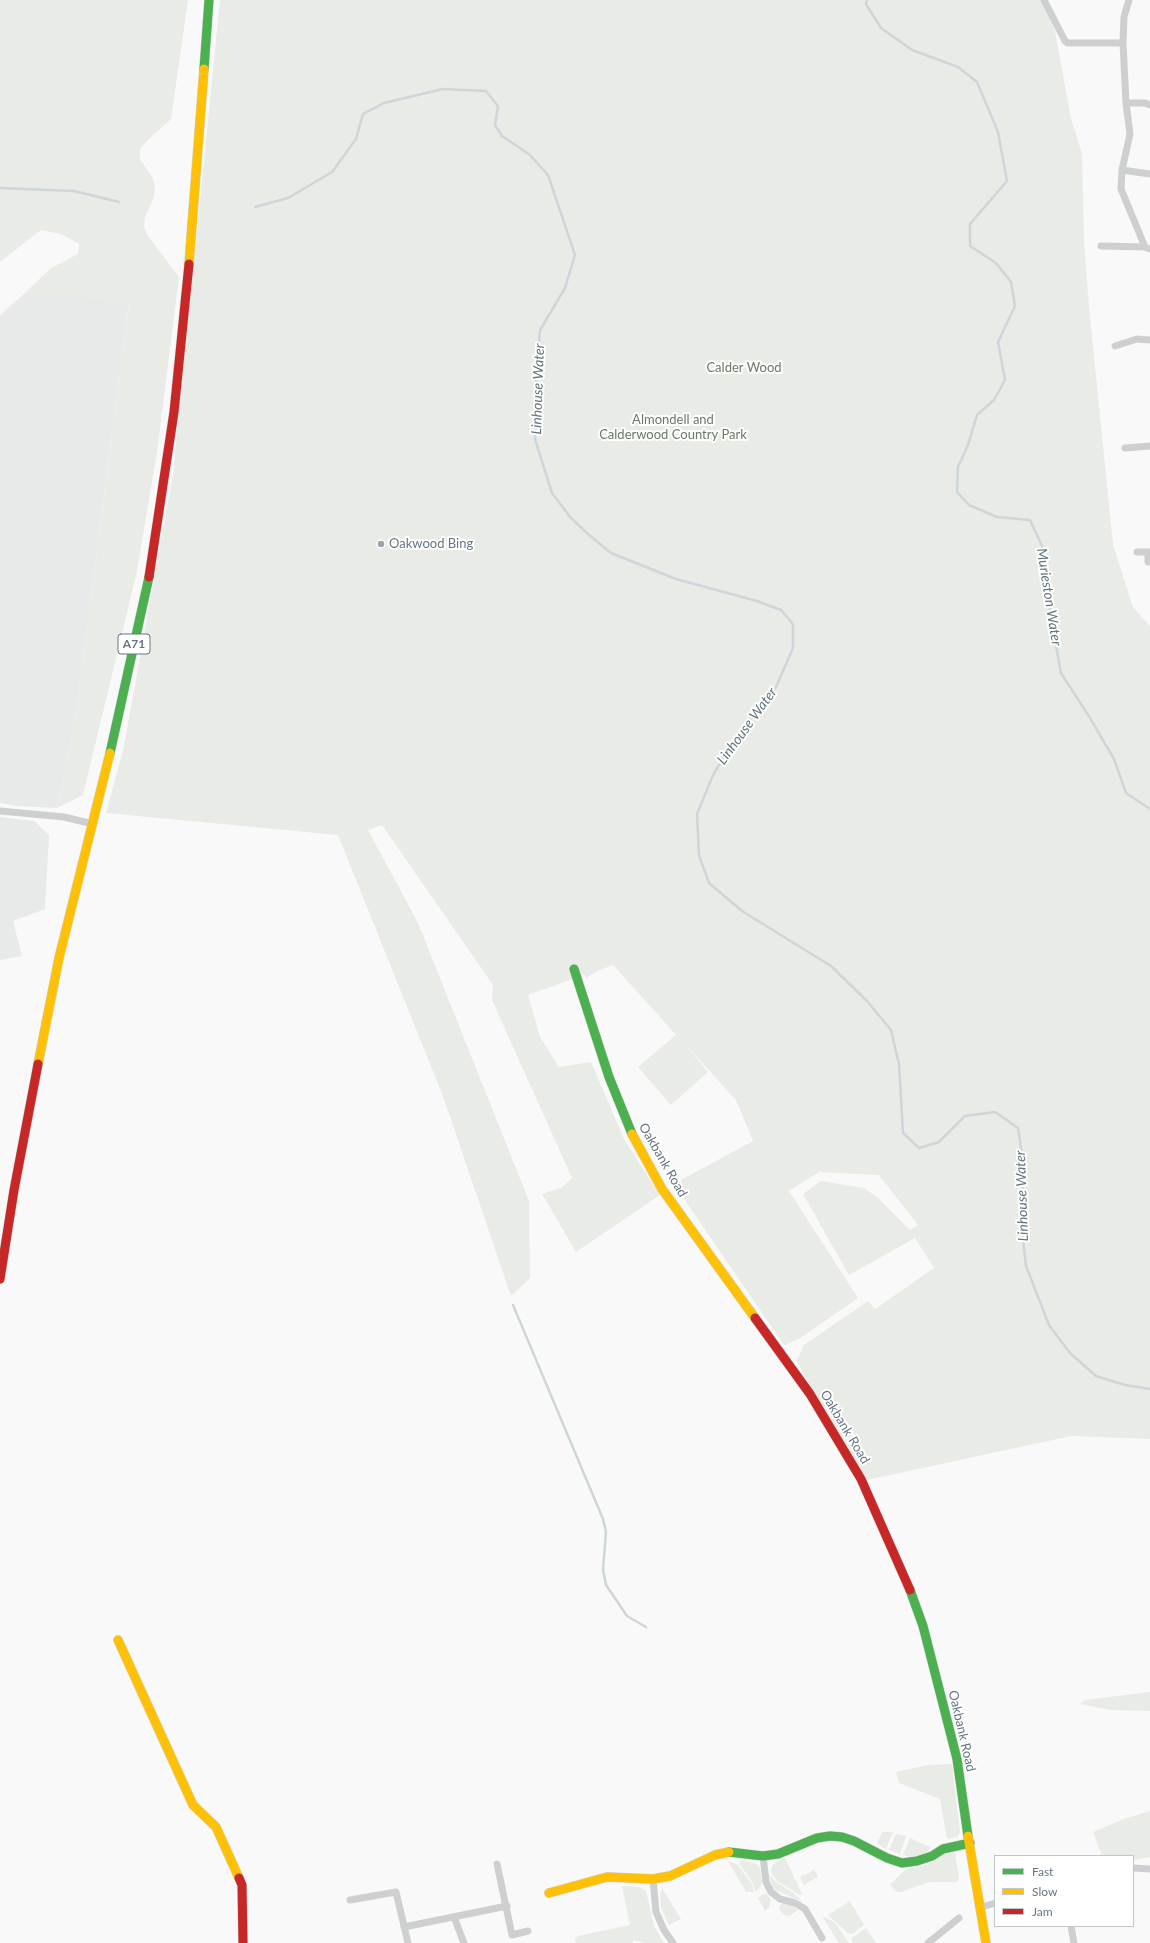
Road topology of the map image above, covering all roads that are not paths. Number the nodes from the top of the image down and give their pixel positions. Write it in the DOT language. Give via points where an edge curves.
graph roads {
  1 [pos="209,0"];
  2 [pos="1044,0"];
  3 [pos="1129,0"];
  4 [pos="1123,43"];
  5 [pos="1126,103"];
  6 [pos="1150,105"];
  7 [pos="1122,170"];
  8 [pos="1150,174"];
  9 [pos="1101,246"];
  10 [pos="1147,248"];
  11 [pos="1150,340"];
  12 [pos="1114,346"];
  13 [pos="1150,446"];
  14 [pos="1125,448"];
  15 [pos="1137,552"];
  16 [pos="1149,552"];
  17 [pos="1148,562"];
  18 [pos="0,811"];
  19 [pos="93,824"];
  20 [pos="574,970"];
  21 [pos="0,1279"];
  22 [pos="118,1640"];
  23 [pos="970,1843"];
  24 [pos="763,1856"];
  25 [pos="497,1864"];
  26 [pos="1134,1868"];
  27 [pos="1150,1870"];
  28 [pos="653,1879"];
  29 [pos="550,1893"];
  30 [pos="350,1900"];
  31 [pos="994,1903"];
  32 [pos="507,1906"];
  33 [pos="979,1908"];
  34 [pos="454,1917"];
  35 [pos="959,1918"];
  36 [pos="404,1927"];
  37 [pos="1071,1927"];
  38 [pos="528,1931"];
  39 [pos="822,1938"];
  40 [pos="243,1943"];
  41 [pos="408,1943"];
  42 [pos="464,1943"];
  43 [pos="673,1943"];
  44 [pos="928,1943"];
  45 [pos="986,1943"];
  46 [pos="1074,1943"];
  1 -- 19 [label="street, A71" via="188,278 162,499 144,601"];
  2 -- 4 [label="street" via="1064,41"];
  3 -- 4 [label="street" via="1124,17"];
  4 -- 5 [label="street"];
  5 -- 6 [label="street"];
  5 -- 7 [label="street" via="1130,134"];
  7 -- 8 [label="street"];
  7 -- 10 [label="street" via="1122,189"];
  9 -- 10 [label="street"];
  11 -- 12 [label="street" via="1137,339"];
  13 -- 14 [label="street"];
  15 -- 16 [label="street"];
  16 -- 17 [label="street"];
  18 -- 19 [label="street" via="64,817"];
  19 -- 21 [label="street, A71" via="59,958 40,1050"];
  20 -- 23 [label="street, Oakbank Road" via="609,1077 629,1128 652,1171 810,1394 861,1479 910,1588 923,1626 957,1759"];
  22 -- 40 [label="street" via="193,1805 216,1827 242,1885"];
  23 -- 24 [label="street" via="943,1849 917,1862 902,1863 842,1837 817,1838 778,1854"];
  23 -- 33 [label="street, Oakbank Road"];
  24 -- 28 [label="street" via="729,1852 715,1855 670,1876"];
  24 -- 39 [label="street" via="766,1882 771,1892 780,1899 805,1909"];
  25 -- 32 [label="street"];
  26 -- 27 [label="street"];
  28 -- 29 [label="street" via="607,1877"];
  28 -- 43 [label="street" via="656,1912"];
  30 -- 36 [label="street" via="396,1892"];
  31 -- 33 [label="street"];
  32 -- 34 [label="street"];
  32 -- 38 [label="street" via="512,1935"];
  33 -- 45 [label="street, Oakbank Road"];
  34 -- 36 [label="street"];
  34 -- 42 [label="street"];
  35 -- 44 [label="street"];
  36 -- 41 [label="street"];
  37 -- 46 [label="street"];
}
